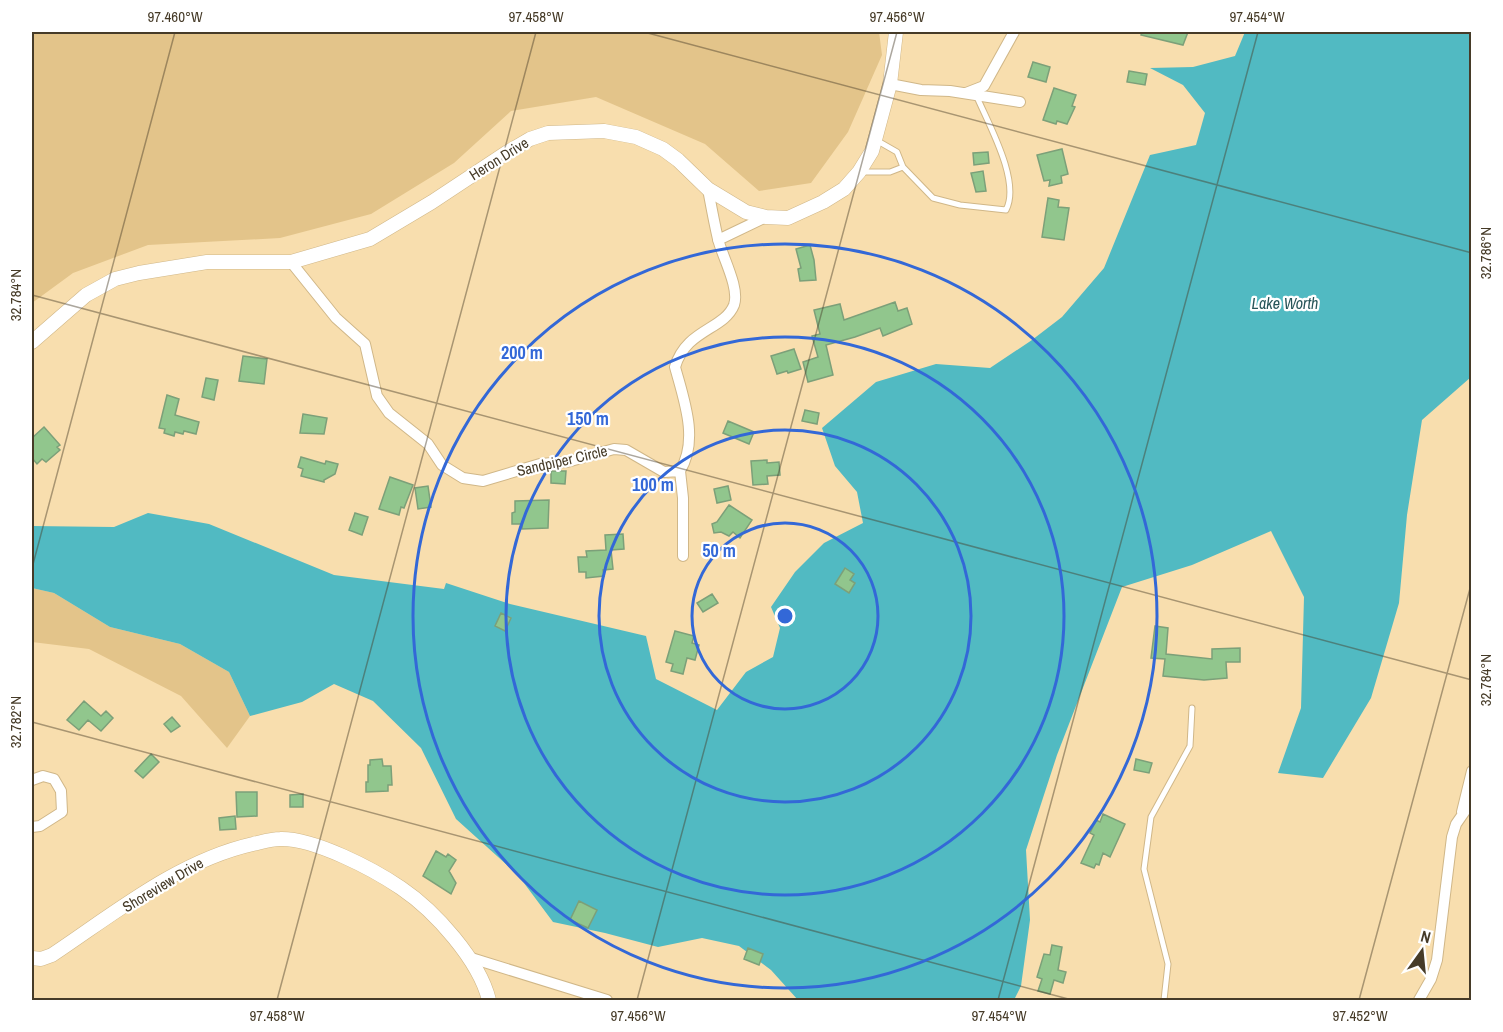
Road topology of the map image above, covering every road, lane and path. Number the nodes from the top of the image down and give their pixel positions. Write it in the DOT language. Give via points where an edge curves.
graph roads {
  1 [pos="896,32"];
  2 [pos="1014,32"];
  3 [pos="890,84"];
  4 [pos="971,94"];
  5 [pos="1020,102"];
  6 [pos="876,140"];
  7 [pos="903,167"];
  8 [pos="859,172"];
  9 [pos="708,189"];
  10 [pos="766,217"];
  11 [pos="718,240"];
  12 [pos="291,262"];
  13 [pos="32,342"];
  14 [pos="680,471"];
  15 [pos="683,556"];
  16 [pos="1192,708"];
  17 [pos="1472,771"];
  18 [pos="32,780"];
  19 [pos="1472,801"];
  20 [pos="1461,815"];
  21 [pos="32,827"];
  22 [pos="468,957"];
  23 [pos="32,958"];
  24 [pos="489,1000"];
  25 [pos="608,1000"];
  26 [pos="1164,1000"];
  27 [pos="1419,1000"];
  1 -- 3 [label="street, Heron Drive"];
  2 -- 4 [label="street" via="984,86"];
  3 -- 4 [label="street"];
  3 -- 6 [label="street, Heron Drive"];
  4 -- 5 [label="street"];
  4 -- 7 [label="lane" via="1008,172 1010,201 1006,210 933,198"];
  6 -- 7 [label="lane" via="897,152"];
  6 -- 8 [label="street, Heron Drive"];
  7 -- 8 [label="lane" via="890,172"];
  8 -- 10 [label="street, Heron Drive" via="844,189 823,202 788,218"];
  9 -- 10 [label="street, Heron Drive" via="746,212"];
  9 -- 11 [label="street"];
  9 -- 12 [label="street, Heron Drive" via="663,149 636,137 604,131 548,134 506,153 370,239"];
  10 -- 11 [label="street"];
  11 -- 14 [label="street" via="735,289 735,303 728,315 692,339 675,367 687,413 689,443"];
  12 -- 13 [label="street, Heron Drive" via="207,262 115,279 86,295"];
  12 -- 14 [label="street, Sandpiper Circle" via="336,318 365,344 376,396 389,413 428,444 442,465 463,478 483,481 614,449 626,450 664,472"];
  14 -- 15 [label="street"];
  16 -- 26 [label="lane" via="1190,746 1151,816 1144,869 1168,964"];
  17 -- 20 [label="street"];
  18 -- 21 [label="street" via="43,776 54,779 61,791 62,812"];
  19 -- 20 [label="street"];
  20 -- 27 [label="street" via="1452,837 1437,960"];
  22 -- 23 [label="street, Shoreview Drive" via="411,894 379,874 319,847 281,839 228,850 194,863 52,955"];
  22 -- 24 [label="street, Shoreview Drive"];
  22 -- 25 [label="street"];
}
